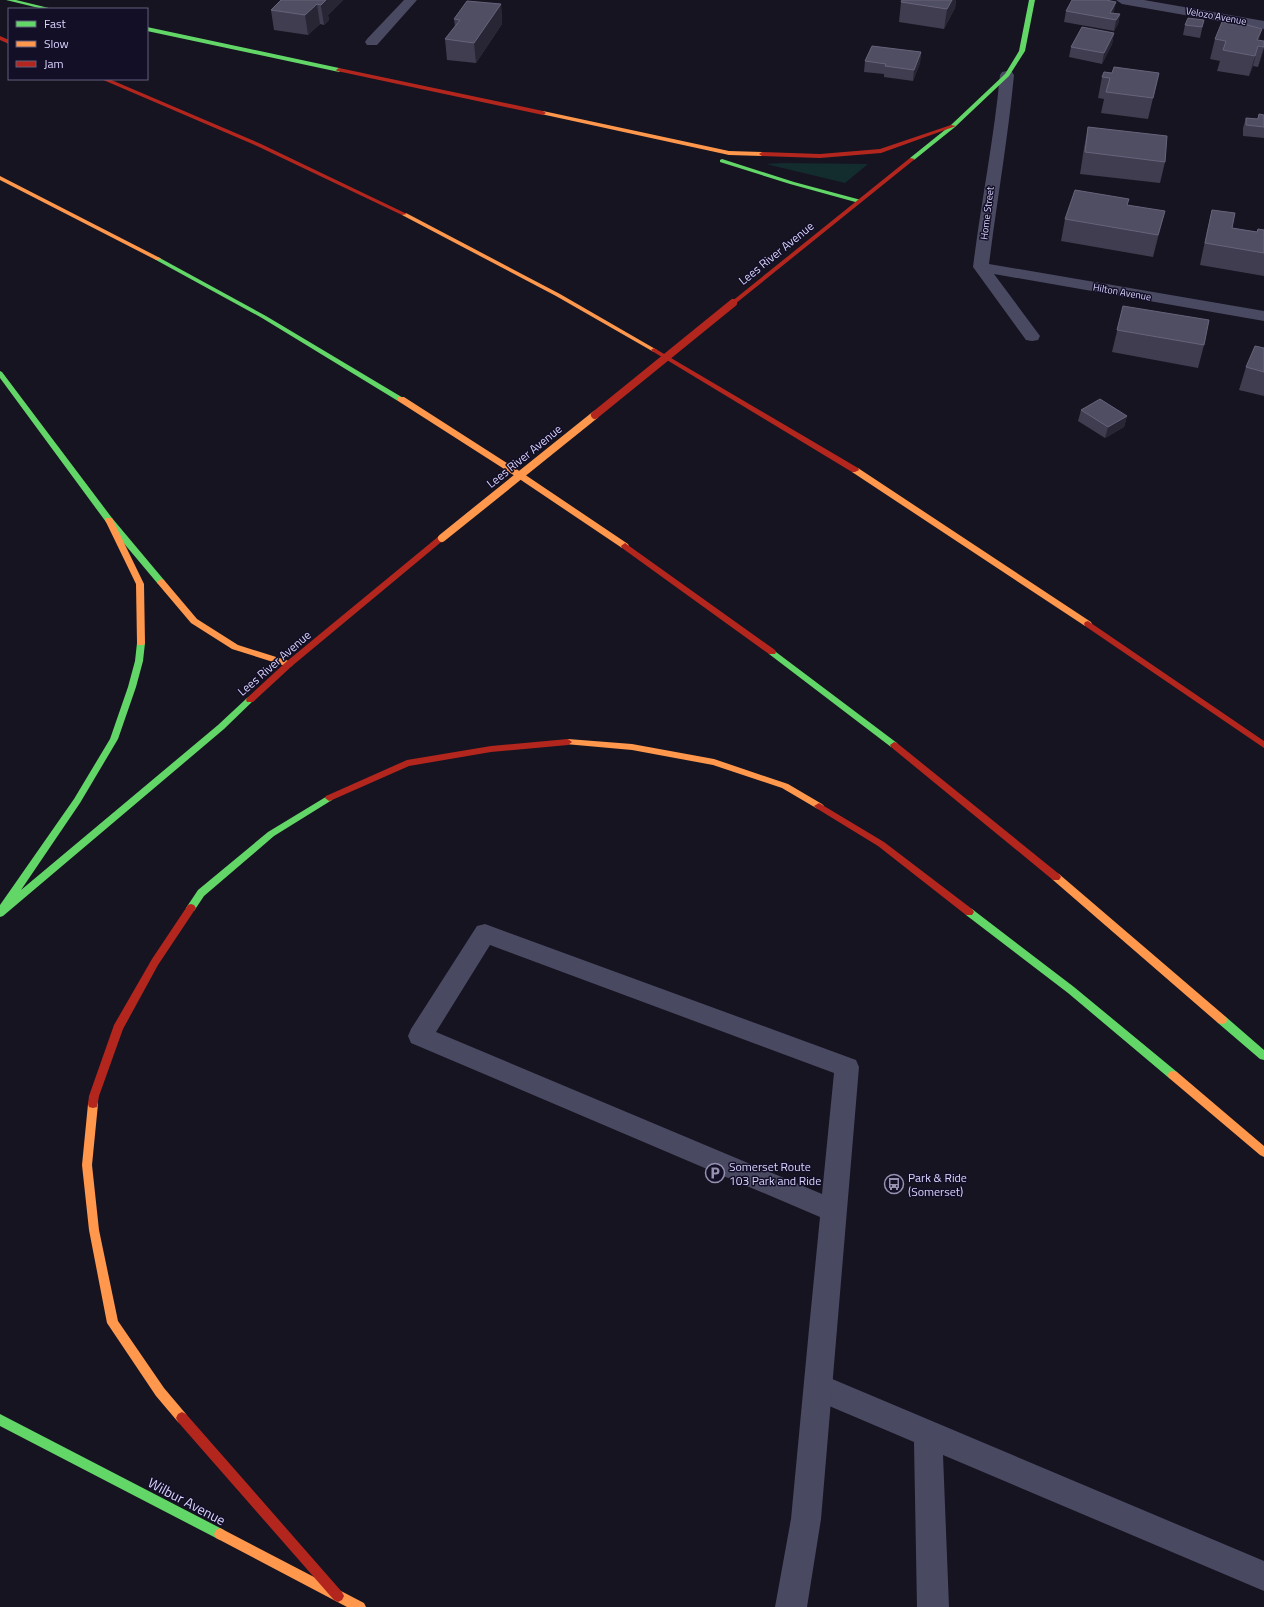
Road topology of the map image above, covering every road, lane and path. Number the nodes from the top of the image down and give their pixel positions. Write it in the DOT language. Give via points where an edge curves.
graph roads {
  1 [pos="9,0"];
  2 [pos="411,0"];
  3 [pos="1032,0"];
  4 [pos="1122,0"];
  5 [pos="45,8"];
  6 [pos="1264,25"];
  7 [pos="148,30"];
  8 [pos="372,42"];
  9 [pos="1007,75"];
  10 [pos="106,80"];
  11 [pos="588,122"];
  12 [pos="953,126"];
  13 [pos="0,178"];
  14 [pos="859,201"];
  15 [pos="981,267"];
  16 [pos="1264,316"];
  17 [pos="1032,336"];
  18 [pos="0,374"];
  19 [pos="109,520"];
  20 [pos="289,664"];
  21 [pos="1264,745"];
  22 [pos="0,913"];
  23 [pos="1264,1056"];
  24 [pos="1264,1152"];
  25 [pos="834,1211"];
  26 [pos="818,1387"];
  27 [pos="0,1420"];
  28 [pos="928,1434"];
  29 [pos="1264,1576"];
  30 [pos="338,1596"];
  31 [pos="360,1607"];
  32 [pos="791,1607"];
  33 [pos="933,1607"];
  1 -- 5 [label="main road"];
  2 -- 8 [label="street"];
  3 -- 9 [label="main road, Lees River Avenue" via="1022,51"];
  4 -- 6 [label="street, Velozo Avenue"];
  7 -- 11 [label="main road"];
  9 -- 12 [label="main road, Lees River Avenue"];
  9 -- 15 [label="street, Home Street" via="1002,127 991,186"];
  10 -- 21 [label="main road" via="200,119 357,192 441,233 616,327 913,506"];
  11 -- 12 [label="main road" via="729,153 820,156 881,151"];
  11 -- 14 [label="main road"];
  12 -- 14 [label="main road, Lees River Avenue"];
  13 -- 23 [label="main road" via="132,244 290,330 375,381 559,501 762,645 876,733 1128,937"];
  14 -- 20 [label="main road, Lees River Avenue, bridge"];
  15 -- 16 [label="street, Hilton Avenue"];
  15 -- 17 [label="street"];
  18 -- 19 [label="main road"];
  19 -- 20 [label="main road" via="194,621 236,647"];
  19 -- 22 [label="main road" via="140,584 142,636 132,687 114,739 77,801"];
  20 -- 22 [label="main road, Lees River Avenue" via="221,727"];
  24 -- 30 [label="main road" via="1071,990 881,844 785,786 714,762 632,747 561,741 407,763 337,793 272,834 201,893 155,962 118,1028 94,1096 87,1165 94,1230 113,1323 160,1392"];
  25 -- 25 [label="street" via="847,1067 485,934 420,1036"];
  25 -- 26 [label="street"];
  26 -- 28 [label="street"];
  26 -- 32 [label="street" via="806,1519"];
  27 -- 30 [label="main road, Wilbur Avenue"];
  28 -- 29 [label="street"];
  28 -- 33 [label="street"];
  30 -- 31 [label="main road, Wilbur Avenue"];
}
